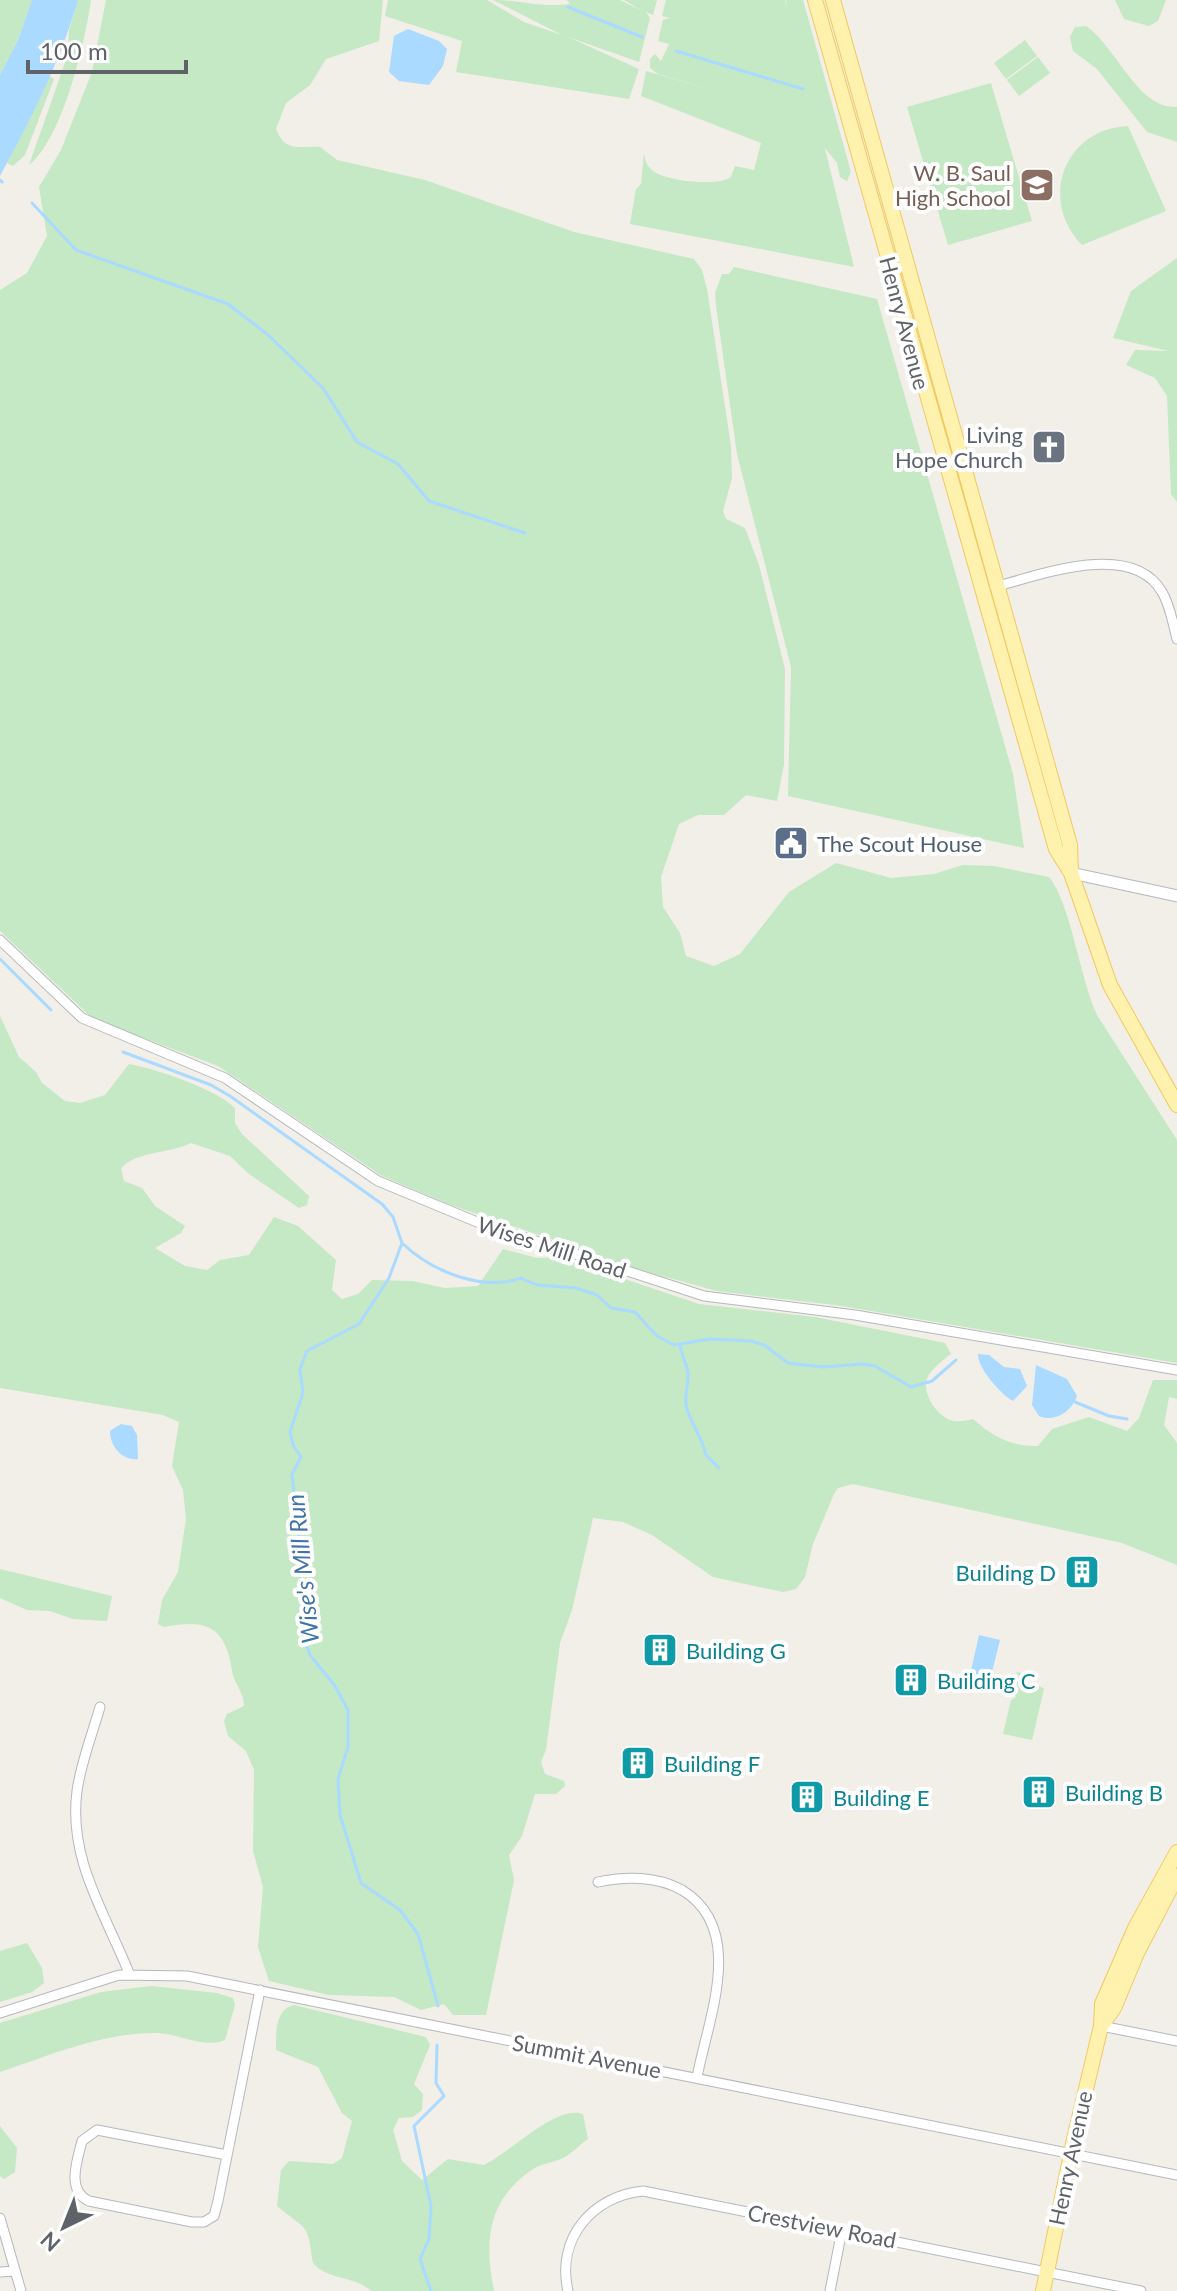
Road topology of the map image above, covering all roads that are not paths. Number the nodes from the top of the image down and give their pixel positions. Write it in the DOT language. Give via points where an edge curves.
graph roads {
  1 [pos="815,0"];
  2 [pos="833,0"];
  3 [pos="999,586"];
  4 [pos="982,590"];
  5 [pos="1177,639"];
  6 [pos="1071,873"];
  7 [pos="1177,896"];
  8 [pos="0,940"];
  9 [pos="1177,1105"];
  10 [pos="1177,1370"];
  11 [pos="100,1707"];
  12 [pos="1177,1852"];
  13 [pos="1177,1876"];
  14 [pos="598,1882"];
  15 [pos="129,1973"];
  16 [pos="260,1990"];
  17 [pos="0,2013"];
  18 [pos="1101,2026"];
  19 [pos="1177,2041"];
  20 [pos="697,2077"];
  21 [pos="1071,2153"];
  22 [pos="227,2155"];
  23 [pos="1177,2175"];
  24 [pos="1,2225"];
  25 [pos="842,2230"];
  26 [pos="15,2271"];
  27 [pos="0,2272"];
  28 [pos="1047,2272"];
  29 [pos="21,2291"];
  30 [pos="568,2291"];
  31 [pos="830,2291"];
  32 [pos="1043,2291"];
  33 [pos="1141,2291"];
  1 -- 4 [label="main road, Henry Avenue"];
  2 -- 3 [label="main road, Henry Avenue"];
  3 -- 4 [label="street"];
  3 -- 5 [label="street" via="1090,564 1133,570 1147,575 1162,591"];
  3 -- 6 [label="main road, Henry Avenue" via="1070,845"];
  4 -- 6 [label="main road, Henry Avenue" via="1056,849"];
  6 -- 7 [label="street"];
  6 -- 9 [label="main road, Henry Avenue" via="1110,985"];
  8 -- 10 [label="street, Wises Mill Road" via="89,1022 225,1078 378,1181 477,1222 704,1296 833,1311"];
  11 -- 15 [label="street" via="79,1783 77,1837 84,1871"];
  12 -- 18 [label="main road, Henry Avenue" via="1114,1973 1102,2004"];
  13 -- 18 [label="main road, Henry Avenue"];
  14 -- 20 [label="street" via="630,1878 668,1884 692,1897 711,1920 719,1963"];
  15 -- 16 [label="street, Summit Avenue" via="187,1976"];
  15 -- 17 [label="street, Summit Avenue"];
  16 -- 20 [label="street, Summit Avenue"];
  16 -- 22 [label="street"];
  18 -- 19 [label="street"];
  18 -- 21 [label="main road, Henry Avenue"];
  20 -- 21 [label="street, Summit Avenue"];
  21 -- 23 [label="street, Summit Avenue"];
  21 -- 28 [label="main road, Henry Avenue"];
  22 -- 22 [label="street" via="97,2130 82,2141 75,2185 79,2196 89,2201 204,2222 216,2211"];
  24 -- 26 [label="street"];
  25 -- 28 [label="street, Crestview Road"];
  25 -- 30 [label="street, Crestview Road" via="663,2193 621,2195 600,2205 577,2230 567,2260"];
  25 -- 31 [label="street"];
  26 -- 27 [label="street"];
  26 -- 29 [label="street"];
  28 -- 32 [label="main road, Henry Avenue"];
  28 -- 33 [label="street, Crestview Road"];
}
